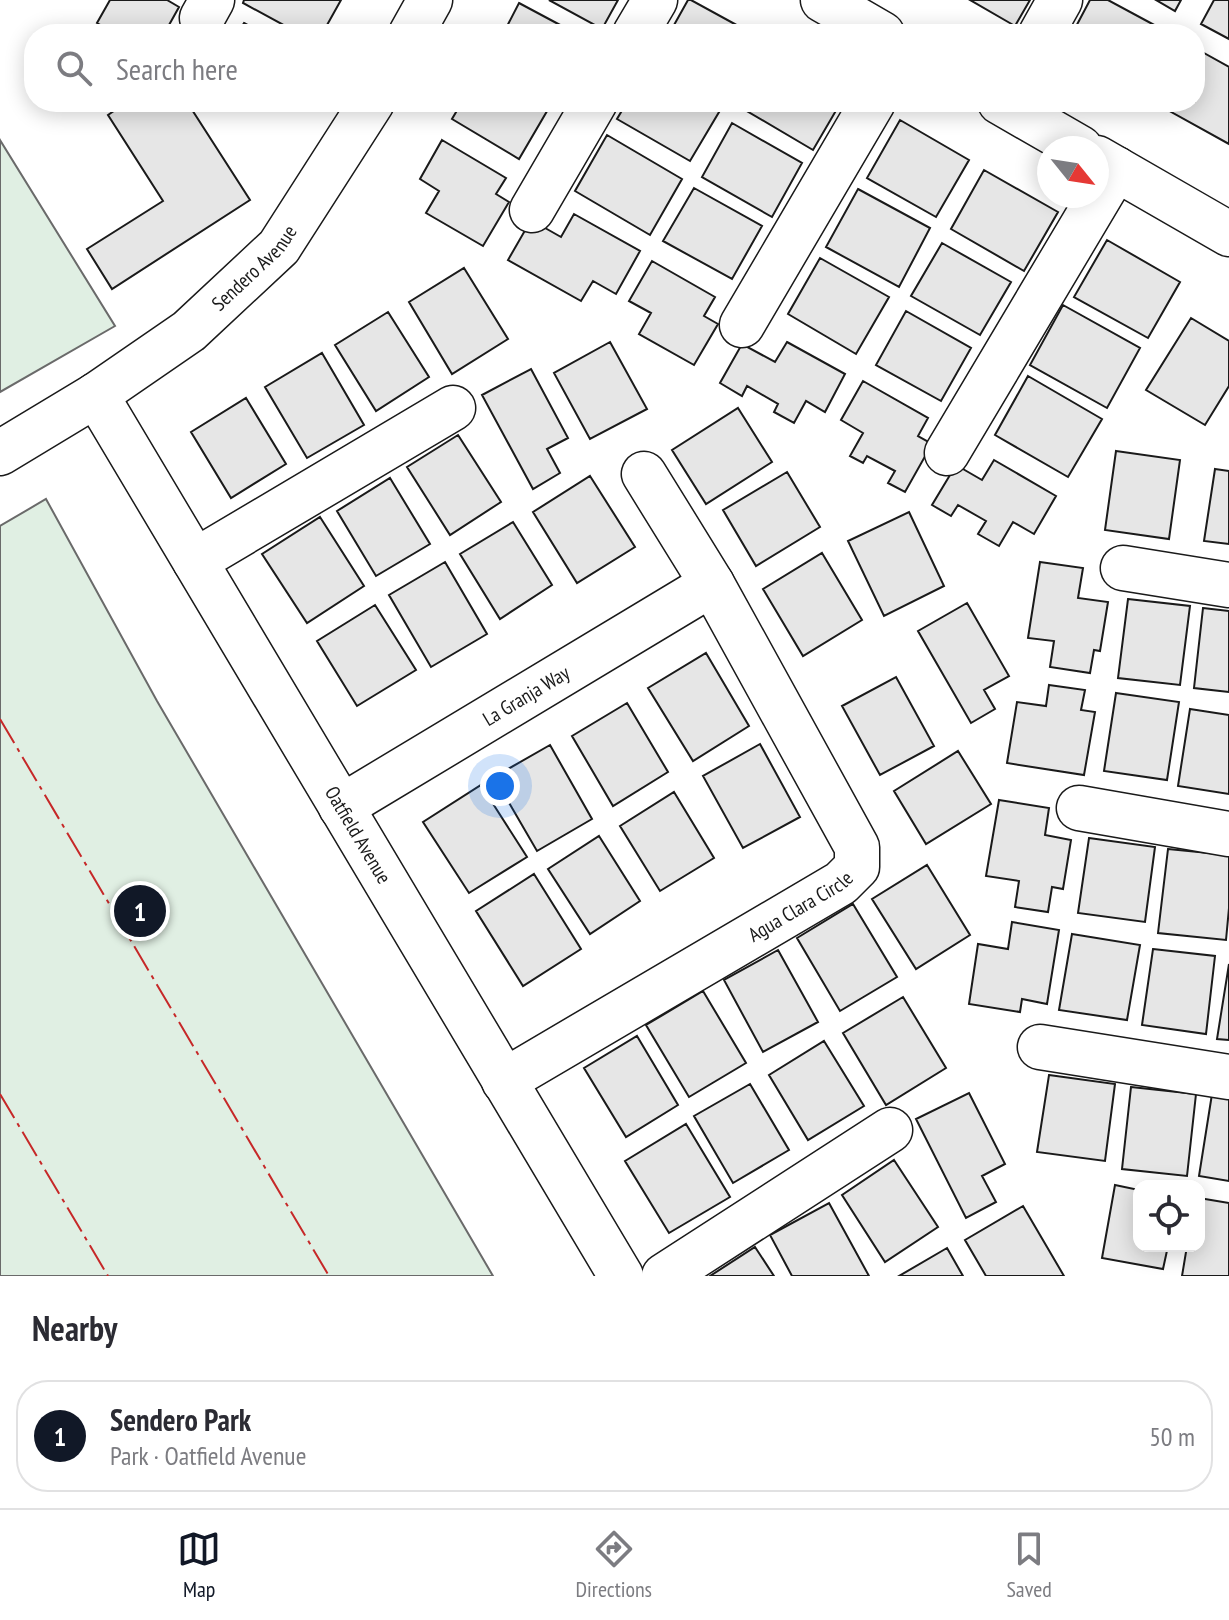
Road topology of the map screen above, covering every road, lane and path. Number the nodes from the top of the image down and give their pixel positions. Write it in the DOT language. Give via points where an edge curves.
graph roads {
  1 [pos="430,0"];
  2 [pos="655,0"];
  3 [pos="823,0"];
  4 [pos="1060,0"];
  5 [pos="417,24"];
  6 [pos="641,24"];
  7 [pos="865,24"];
  8 [pos="1047,24"];
  9 [pos="366,112"];
  10 [pos="589,112"];
  11 [pos="867,112"];
  12 [pos="1019,112"];
  13 [pos="1060,136"];
  14 [pos="1109,164"];
  15 [pos="1072,208"];
  16 [pos="532,210"];
  17 [pos="1227,228"];
  18 [pos="742,325"];
  19 [pos="96,395"];
  20 [pos="453,408"];
  21 [pos="0,453"];
  22 [pos="947,453"];
  23 [pos="644,474"];
  24 [pos="195,561"];
  25 [pos="1123,568"];
  26 [pos="712,584"];
  27 [pos="1229,585"];
  28 [pos="341,807"];
  29 [pos="1079,808"];
  30 [pos="1229,834"];
  31 [pos="1040,1047"];
  32 [pos="1229,1077"];
  33 [pos="504,1081"];
  34 [pos="890,1130"];
  35 [pos="621,1276"];
  36 [pos="664,1276"];
  1 -- 5 [label="street"];
  2 -- 6 [label="street"];
  3 -- 7 [label="street"];
  4 -- 8 [label="street"];
  9 -- 19 [label="street, Sendero Avenue" via="279,247 189,331"];
  10 -- 16 [label="street"];
  11 -- 18 [label="street"];
  12 -- 13 [label="street"];
  14 -- 17 [label="street"];
  15 -- 22 [label="street"];
  19 -- 21 [label="street, Sendero Avenue"];
  19 -- 24 [label="street, Oatfield Avenue"];
  20 -- 24 [label="street"];
  23 -- 26 [label="street"];
  24 -- 28 [label="street, Oatfield Avenue"];
  25 -- 27 [label="street"];
  26 -- 28 [label="street, La Granja Way"];
  26 -- 33 [label="street, Agua Clara Circle" via="857,847 857,867 841,883"];
  28 -- 33 [label="street, Oatfield Avenue"];
  29 -- 30 [label="street"];
  31 -- 32 [label="street"];
  33 -- 35 [label="street, Oatfield Avenue"];
  34 -- 36 [label="street"];
}
